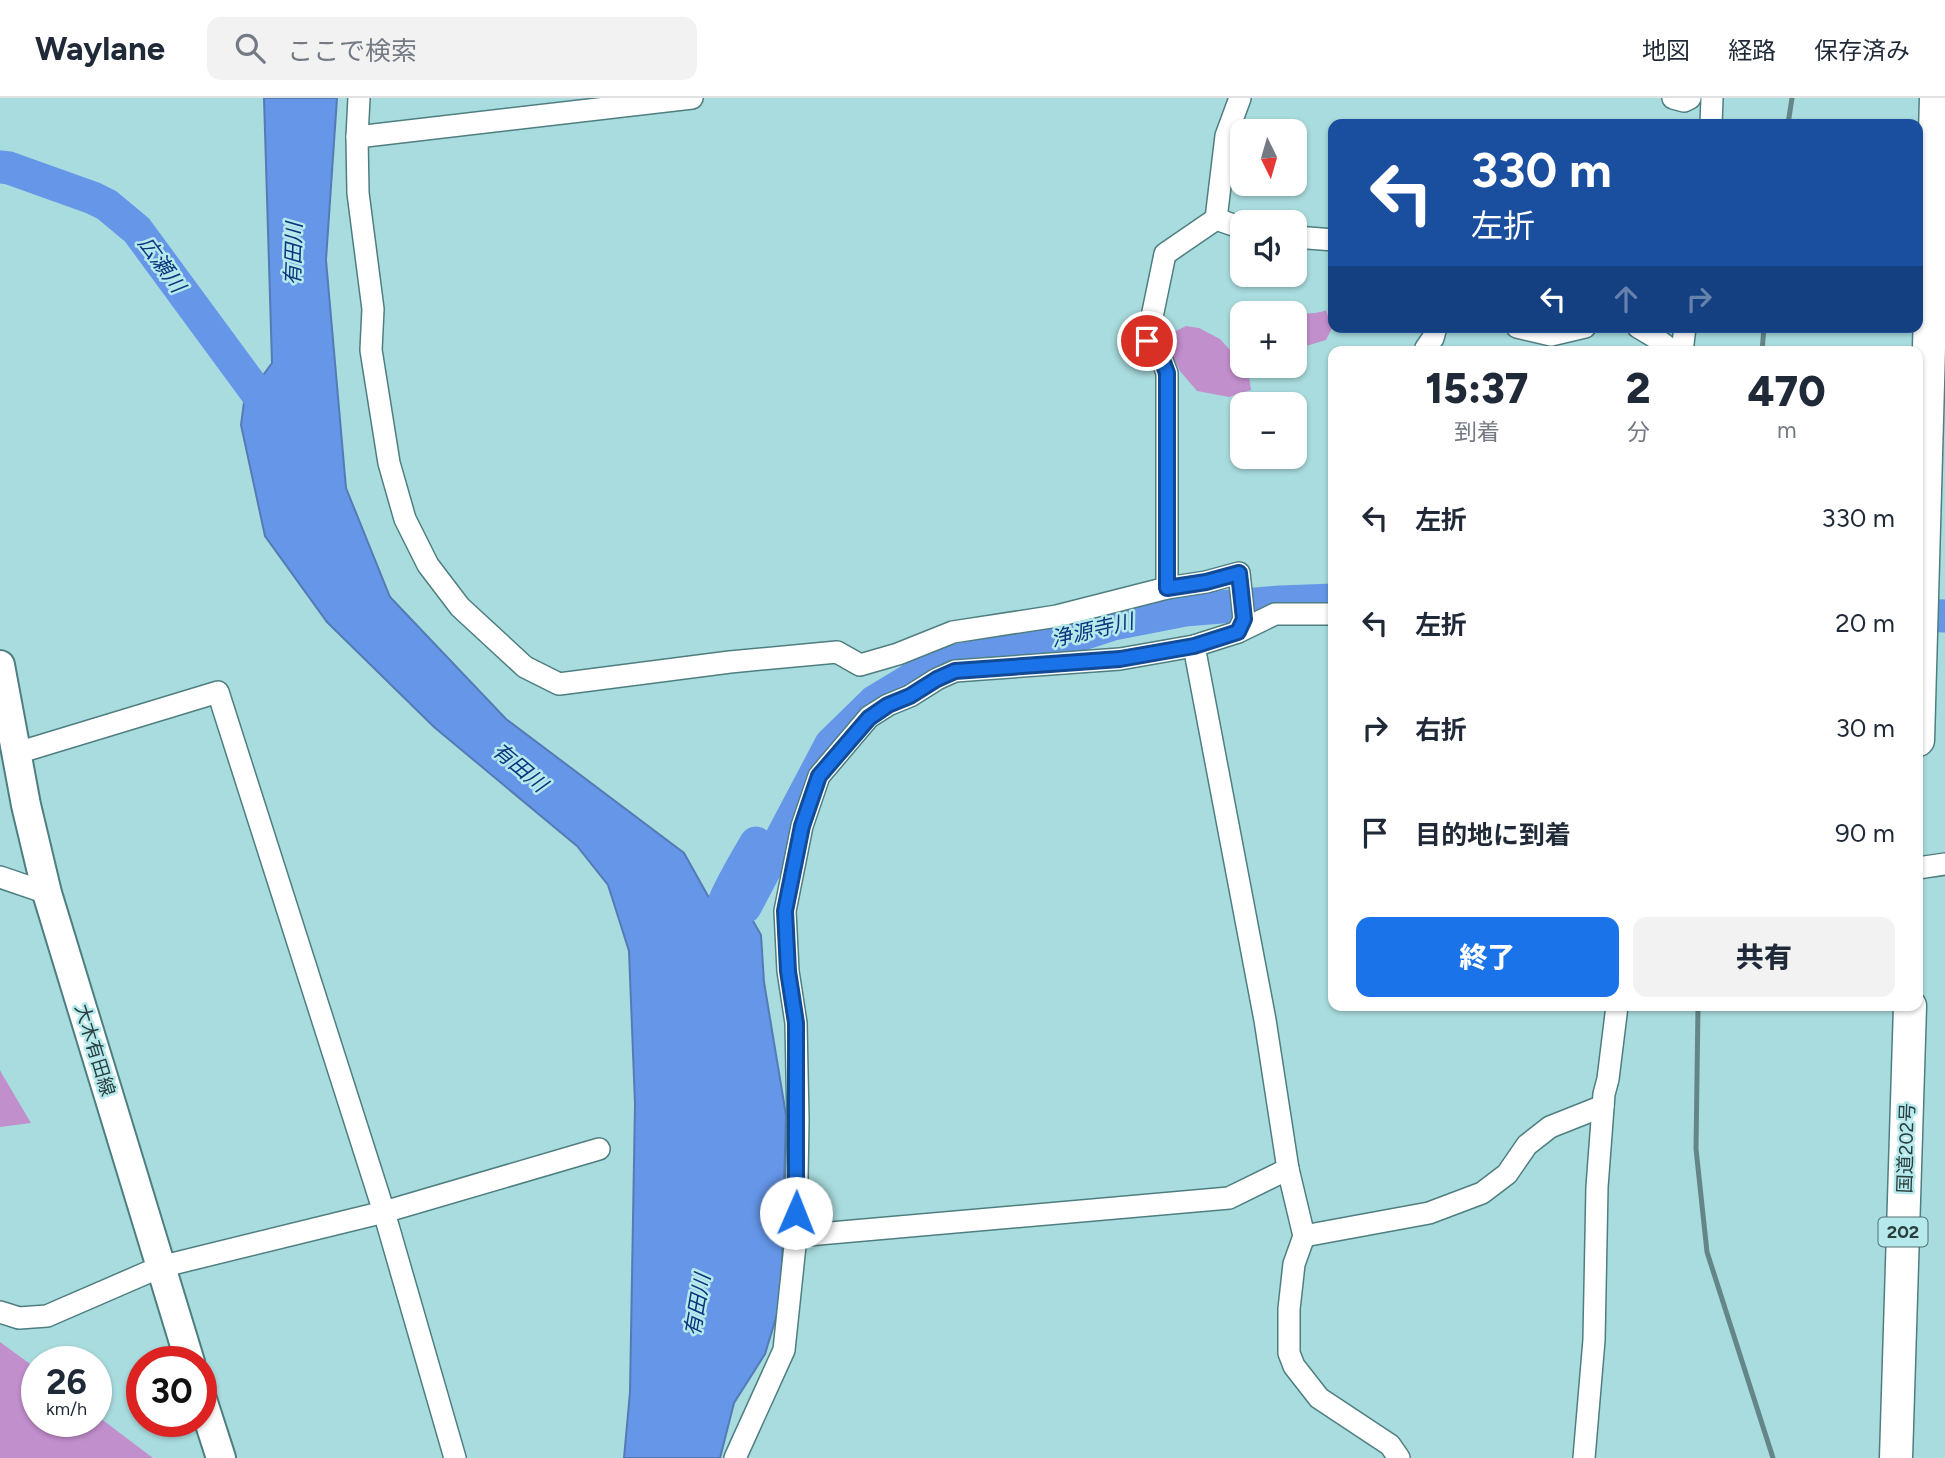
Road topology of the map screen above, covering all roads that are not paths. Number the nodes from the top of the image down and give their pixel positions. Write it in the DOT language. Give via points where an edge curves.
graph roads {
  1 [pos="359,98"];
  2 [pos="692,98"];
  3 [pos="1240,98"];
  4 [pos="1673,98"];
  5 [pos="1690,98"];
  6 [pos="1712,98"];
  7 [pos="1936,98"];
  8 [pos="1711,119"];
  9 [pos="357,137"];
  10 [pos="1216,219"];
  11 [pos="1230,224"];
  12 [pos="1307,238"];
  13 [pos="1328,240"];
  14 [pos="1648,333"];
  15 [pos="1666,346"];
  16 [pos="1929,440"];
  17 [pos="1923,562"];
  18 [pos="1167,588"];
  19 [pos="1328,614"];
  20 [pos="1241,626"];
  21 [pos="1194,646"];
  22 [pos="0,666"];
  23 [pos="8,749"];
  24 [pos="1945,864"];
  25 [pos="1923,867"];
  26 [pos="0,877"];
  27 [pos="47,892"];
  28 [pos="1616,1011"];
  29 [pos="1910,1011"];
  30 [pos="1603,1106"];
  31 [pos="599,1149"];
  32 [pos="1288,1169"];
  33 [pos="384,1212"];
  34 [pos="796,1236"];
  35 [pos="1304,1236"];
  36 [pos="160,1267"];
  37 [pos="0,1312"];
  38 [pos="185,1346"];
  39 [pos="214,1437"];
  40 [pos="220,1458"];
  41 [pos="455,1458"];
  42 [pos="735,1458"];
  43 [pos="1399,1458"];
  44 [pos="1584,1458"];
  45 [pos="1896,1458"];
  1 -- 9 [label="street"];
  2 -- 9 [label="street"];
  3 -- 10 [label="street" via="1226,136"];
  4 -- 5 [label="street"];
  6 -- 8 [label="street"];
  7 -- 16 [label="highway"];
  9 -- 18 [label="street" via="358,192 373,309 371,350 389,463 405,519 428,565 460,607 525,667 559,684 837,652 860,665 953,632 1057,616"];
  10 -- 11 [label="street"];
  10 -- 18 [label="street" via="1165,254 1147,341 1158,349 1167,373"];
  12 -- 13 [label="street"];
  14 -- 15 [label="street"];
  16 -- 17 [label="highway"];
  18 -- 20 [label="street" via="1239,573"];
  19 -- 20 [label="street" via="1275,614"];
  20 -- 21 [label="street"];
  21 -- 32 [label="street" via="1265,1020"];
  21 -- 34 [label="street" via="1120,659 955,671 869,718 819,776 802,826 785,911 796,1023"];
  22 -- 23 [label="main road, 大木有田線"];
  23 -- 27 [label="main road, 大木有田線"];
  23 -- 33 [label="street" via="218,692"];
  24 -- 25 [label="street"];
  26 -- 27 [label="street"];
  27 -- 36 [label="main road, 大木有田線"];
  28 -- 30 [label="street"];
  29 -- 45 [label="highway, 国道202号 / 202"];
  30 -- 35 [label="street" via="1550,1126 1527,1145 1507,1174 1482,1193 1429,1213"];
  30 -- 44 [label="street" via="1594,1340"];
  31 -- 33 [label="street"];
  32 -- 34 [label="street" via="1229,1198"];
  32 -- 35 [label="street"];
  33 -- 36 [label="street"];
  33 -- 41 [label="street"];
  34 -- 42 [label="street" via="784,1350"];
  35 -- 43 [label="street" via="1294,1264 1289,1309 1289,1353 1294,1366 1319,1398 1390,1445"];
  36 -- 37 [label="street" via="47,1316 19,1318"];
  36 -- 38 [label="main road, 大木有田線"];
  39 -- 40 [label="main road"];
}
